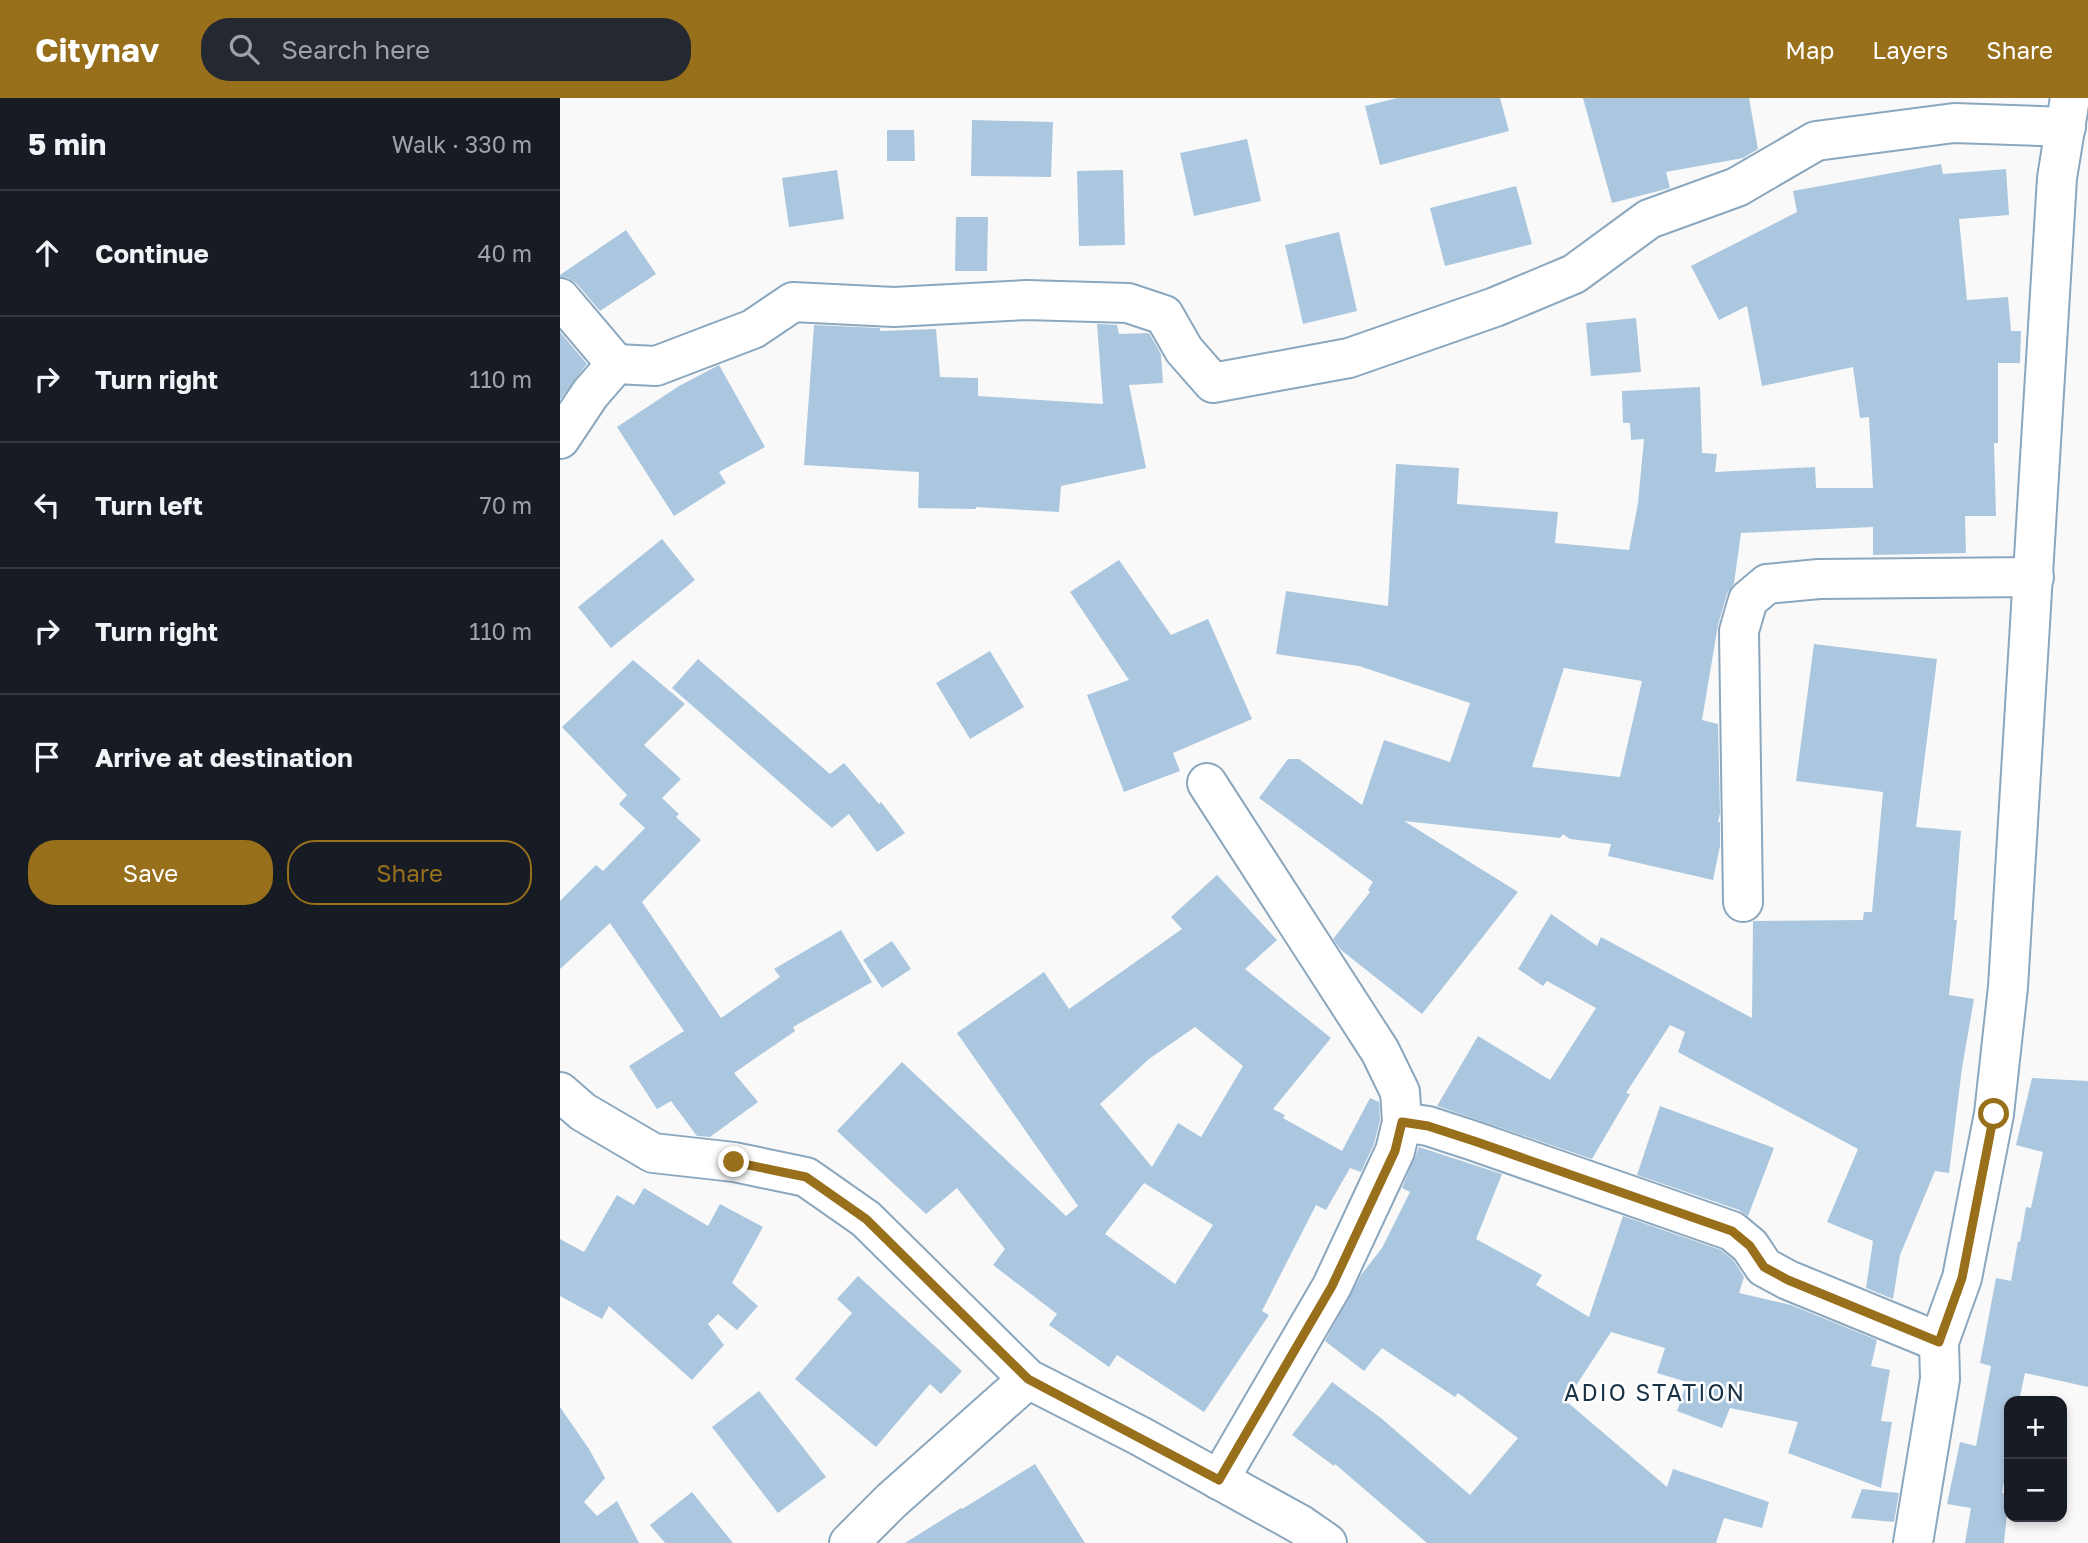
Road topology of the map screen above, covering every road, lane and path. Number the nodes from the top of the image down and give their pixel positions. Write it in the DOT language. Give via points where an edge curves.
graph roads {
  1 [pos="2068,112"];
  2 [pos="560,298"];
  3 [pos="616,364"];
  4 [pos="560,439"];
  5 [pos="2034,576"];
  6 [pos="1207,783"];
  7 [pos="1743,902"];
  8 [pos="560,1092"];
  9 [pos="1402,1122"];
  10 [pos="1939,1342"];
  11 [pos="1028,1379"];
  12 [pos="1219,1480"];
  13 [pos="849,1543"];
  14 [pos="1326,1543"];
  15 [pos="1913,1543"];
  1 -- 3 [label="street" via="1816,141 1737,187 1649,219 1574,274 1495,307 1349,358 1213,383 1184,350 1164,315 1128,303 1026,300 894,307 793,302 753,329 656,366"];
  1 -- 5 [label="street" via="2057,178"];
  2 -- 3 [label="street"];
  3 -- 4 [label="street"];
  5 -- 7 [label="street" via="1819,579 1767,584 1748,600 1739,631"];
  5 -- 10 [label="street" via="2008,987 1994,1114 1962,1278"];
  6 -- 9 [label="street" via="1381,1051 1400,1092"];
  8 -- 11 [label="street" via="583,1112 653,1153 734,1162 806,1177 866,1219"];
  9 -- 10 [label="street" via="1462,1137 1732,1231 1764,1267 1788,1280"];
  9 -- 12 [label="street" via="1395,1151 1332,1286"];
  10 -- 15 [label="street" via="1940,1379"];
  11 -- 12 [label="street"];
  11 -- 13 [label="street"];
  12 -- 14 [label="street"];
}
